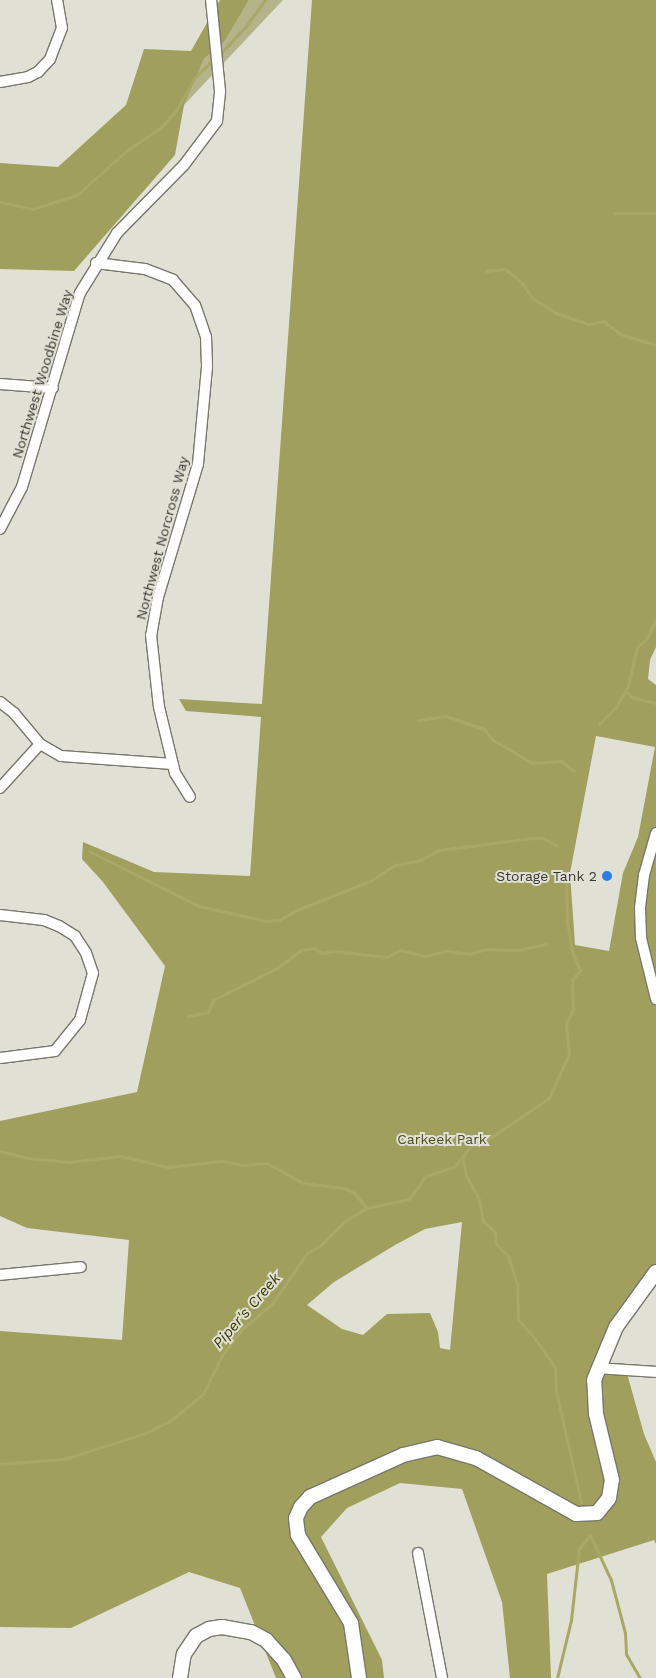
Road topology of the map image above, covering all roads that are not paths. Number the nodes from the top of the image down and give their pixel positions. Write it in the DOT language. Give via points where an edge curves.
graph roads {
  1 [pos="57,0"];
  2 [pos="211,0"];
  3 [pos="0,82"];
  4 [pos="96,263"];
  5 [pos="0,384"];
  6 [pos="53,388"];
  7 [pos="0,529"];
  8 [pos="0,702"];
  9 [pos="40,744"];
  10 [pos="173,764"];
  11 [pos="0,788"];
  12 [pos="190,797"];
  13 [pos="656,833"];
  14 [pos="0,915"];
  15 [pos="656,999"];
  16 [pos="0,1058"];
  17 [pos="81,1266"];
  18 [pos="656,1272"];
  19 [pos="0,1275"];
  20 [pos="597,1368"];
  21 [pos="656,1372"];
  22 [pos="418,1552"];
  23 [pos="180,1678"];
  24 [pos="294,1678"];
  25 [pos="359,1678"];
  26 [pos="442,1678"];
  1 -- 3 [label="street" via="62,28 55,51 38,72 18,80"];
  2 -- 4 [label="street, Northwest Woodbine Way" via="220,111 208,136 184,165 117,232"];
  4 -- 6 [label="street, Northwest Woodbine Way" via="76,303"];
  4 -- 10 [label="street, Northwest Norcross Way" via="145,269 173,280 195,305 206,337 207,367 198,464 158,597 151,635 157,698"];
  5 -- 6 [label="street"];
  6 -- 7 [label="street, Northwest Woodbine Way" via="22,487"];
  8 -- 9 [label="street" via="14,713"];
  9 -- 10 [label="street" via="69,758"];
  9 -- 11 [label="street"];
  10 -- 12 [label="street, Northwest Norcross Way"];
  13 -- 15 [label="street" via="644,875 640,908 641,938"];
  14 -- 16 [label="street" via="44,920 75,936 93,973 89,997 80,1020 55,1051"];
  17 -- 19 [label="street"];
  18 -- 20 [label="street" via="620,1321"];
  20 -- 21 [label="street"];
  20 -- 25 [label="street" via="594,1406 612,1480 608,1498 597,1513 576,1514 476,1458 437,1447 413,1451 378,1466 310,1497 301,1507 296,1518 298,1535 351,1623"];
  22 -- 26 [label="street"];
  23 -- 24 [label="street" via="184,1654 196,1636 209,1629 236,1628 266,1640 284,1660"];
}
